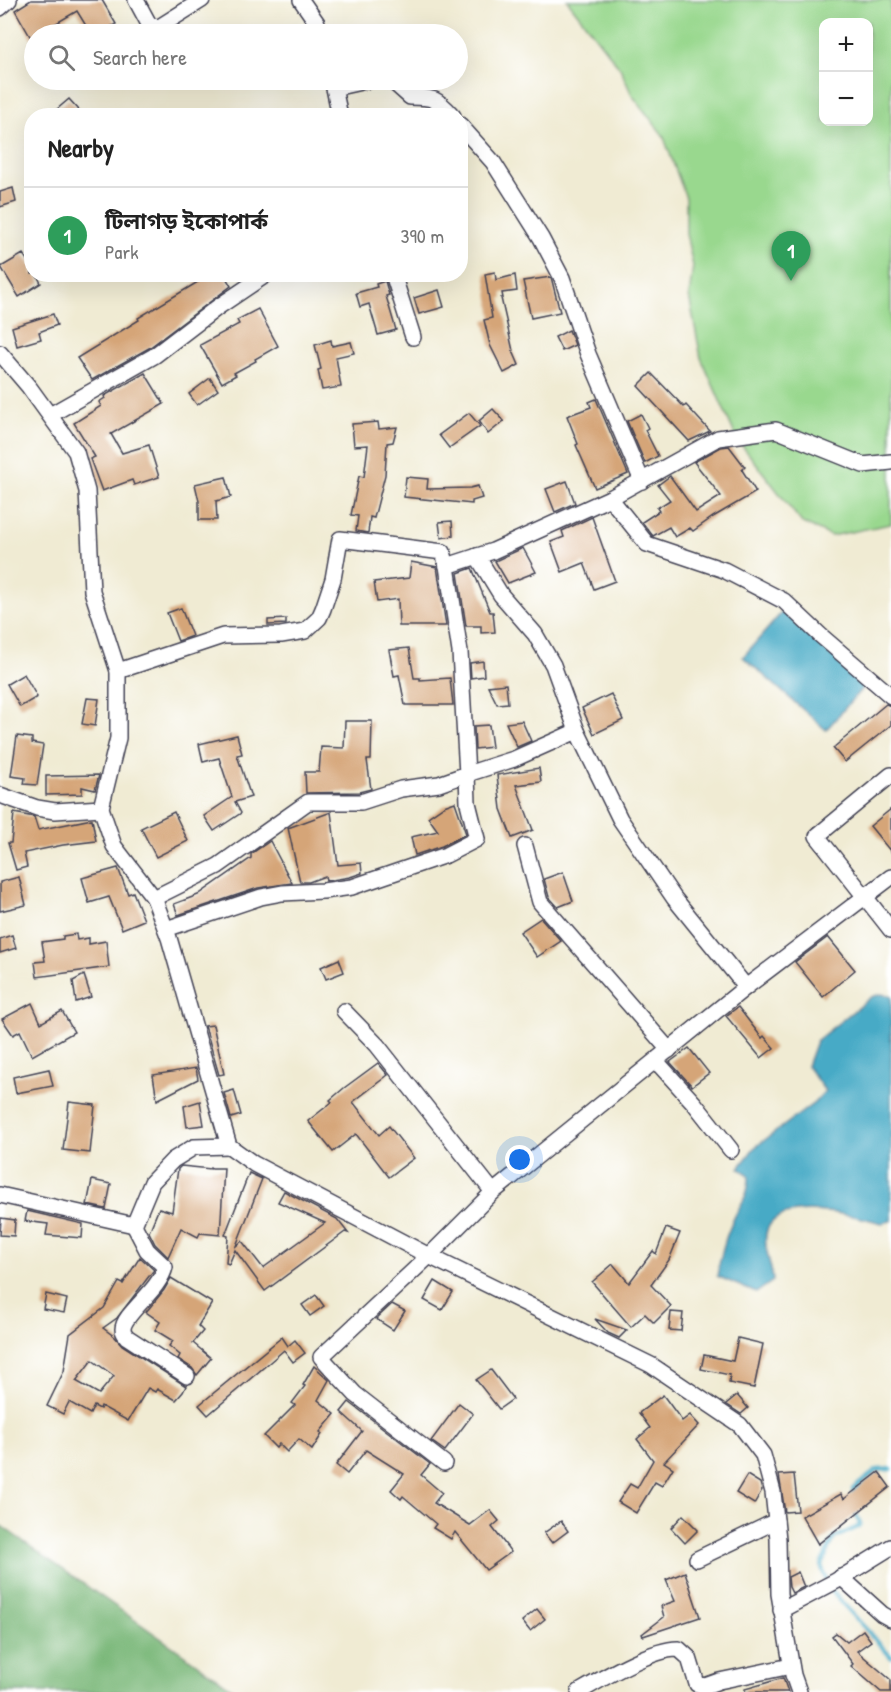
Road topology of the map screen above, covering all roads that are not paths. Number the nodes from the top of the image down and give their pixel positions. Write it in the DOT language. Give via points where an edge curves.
graph roads {
  1 [pos="9,0"];
  2 [pos="136,0"];
  3 [pos="202,0"];
  4 [pos="301,0"];
  5 [pos="0,9"];
  6 [pos="149,24"];
  7 [pos="164,24"];
  8 [pos="317,24"];
  9 [pos="334,90"];
  10 [pos="402,90"];
  11 [pos="338,108"];
  12 [pos="447,108"];
  13 [pos="468,134"];
  14 [pos="255,282"];
  15 [pos="396,282"];
  16 [pos="413,337"];
  17 [pos="0,354"];
  18 [pos="50,415"];
  19 [pos="891,462"];
  20 [pos="642,481"];
  21 [pos="610,498"];
  22 [pos="477,556"];
  23 [pos="447,566"];
  24 [pos="118,671"];
  25 [pos="891,696"];
  26 [pos="577,731"];
  27 [pos="467,774"];
  28 [pos="891,775"];
  29 [pos="0,795"];
  30 [pos="102,808"];
  31 [pos="525,846"];
  32 [pos="891,877"];
  33 [pos="866,897"];
  34 [pos="153,898"];
  35 [pos="166,929"];
  36 [pos="891,930"];
  37 [pos="746,987"];
  38 [pos="344,1011"];
  39 [pos="669,1050"];
  40 [pos="656,1061"];
  41 [pos="229,1146"];
  42 [pos="731,1150"];
  43 [pos="494,1192"];
  44 [pos="0,1195"];
  45 [pos="134,1225"];
  46 [pos="429,1256"];
  47 [pos="187,1376"];
  48 [pos="444,1462"];
  49 [pos="776,1521"];
  50 [pos="891,1547"];
  51 [pos="697,1559"];
  52 [pos="833,1582"];
  53 [pos="781,1610"];
  54 [pos="891,1619"];
  55 [pos="791,1666"];
  56 [pos="579,1692"];
  57 [pos="799,1692"];
  1 -- 5 [label="street"];
  2 -- 6 [label="street"];
  3 -- 7 [label="street"];
  4 -- 8 [label="street"];
  9 -- 11 [label="street"];
  10 -- 12 [label="street" via="410,97 432,98"];
  13 -- 20 [label="street" via="493,162 562,278 588,354"];
  14 -- 18 [label="street" via="154,356"];
  15 -- 16 [label="street"];
  17 -- 18 [label="street"];
  18 -- 24 [label="street" via="76,452 87,491 92,591"];
  19 -- 20 [label="street" via="863,465 776,430 718,438"];
  20 -- 21 [label="street"];
  21 -- 22 [label="street"];
  21 -- 25 [label="street" via="647,544 724,570 784,601"];
  22 -- 23 [label="street"];
  22 -- 26 [label="street" via="553,665"];
  23 -- 24 [label="street" via="443,552 340,539 333,579 319,618 305,631 222,636"];
  23 -- 27 [label="street" via="460,652"];
  24 -- 30 [label="street" via="118,738"];
  26 -- 27 [label="street" via="514,759"];
  26 -- 37 [label="street" via="639,850"];
  27 -- 34 [label="street" via="361,802 308,802 218,866"];
  27 -- 35 [label="street" via="468,803 477,839 446,855 352,886 261,897"];
  28 -- 33 [label="street" via="817,836"];
  29 -- 30 [label="street" via="55,811"];
  30 -- 34 [label="street" via="114,846"];
  31 -- 39 [label="street" via="540,902"];
  32 -- 33 [label="street"];
  33 -- 36 [label="street"];
  33 -- 37 [label="street"];
  34 -- 35 [label="street"];
  35 -- 41 [label="street"];
  37 -- 39 [label="street"];
  38 -- 43 [label="street" via="377,1045"];
  39 -- 40 [label="street"];
  40 -- 42 [label="street"];
  40 -- 43 [label="street"];
  41 -- 45 [label="street" via="194,1147 173,1160 152,1182"];
  41 -- 46 [label="street" via="254,1164"];
  43 -- 46 [label="street"];
  44 -- 45 [label="street"];
  45 -- 47 [label="street" via="147,1250 165,1267 163,1277 130,1314 123,1333"];
  46 -- 48 [label="street" via="321,1357 355,1394"];
  46 -- 49 [label="street" via="651,1365 740,1425 764,1455"];
  49 -- 51 [label="street"];
  49 -- 53 [label="street"];
  50 -- 52 [label="street"];
  52 -- 53 [label="street"];
  52 -- 54 [label="street"];
  53 -- 55 [label="street"];
  55 -- 56 [label="street" via="705,1686 697,1684 689,1658 679,1649 667,1649"];
  55 -- 57 [label="street"];
}
